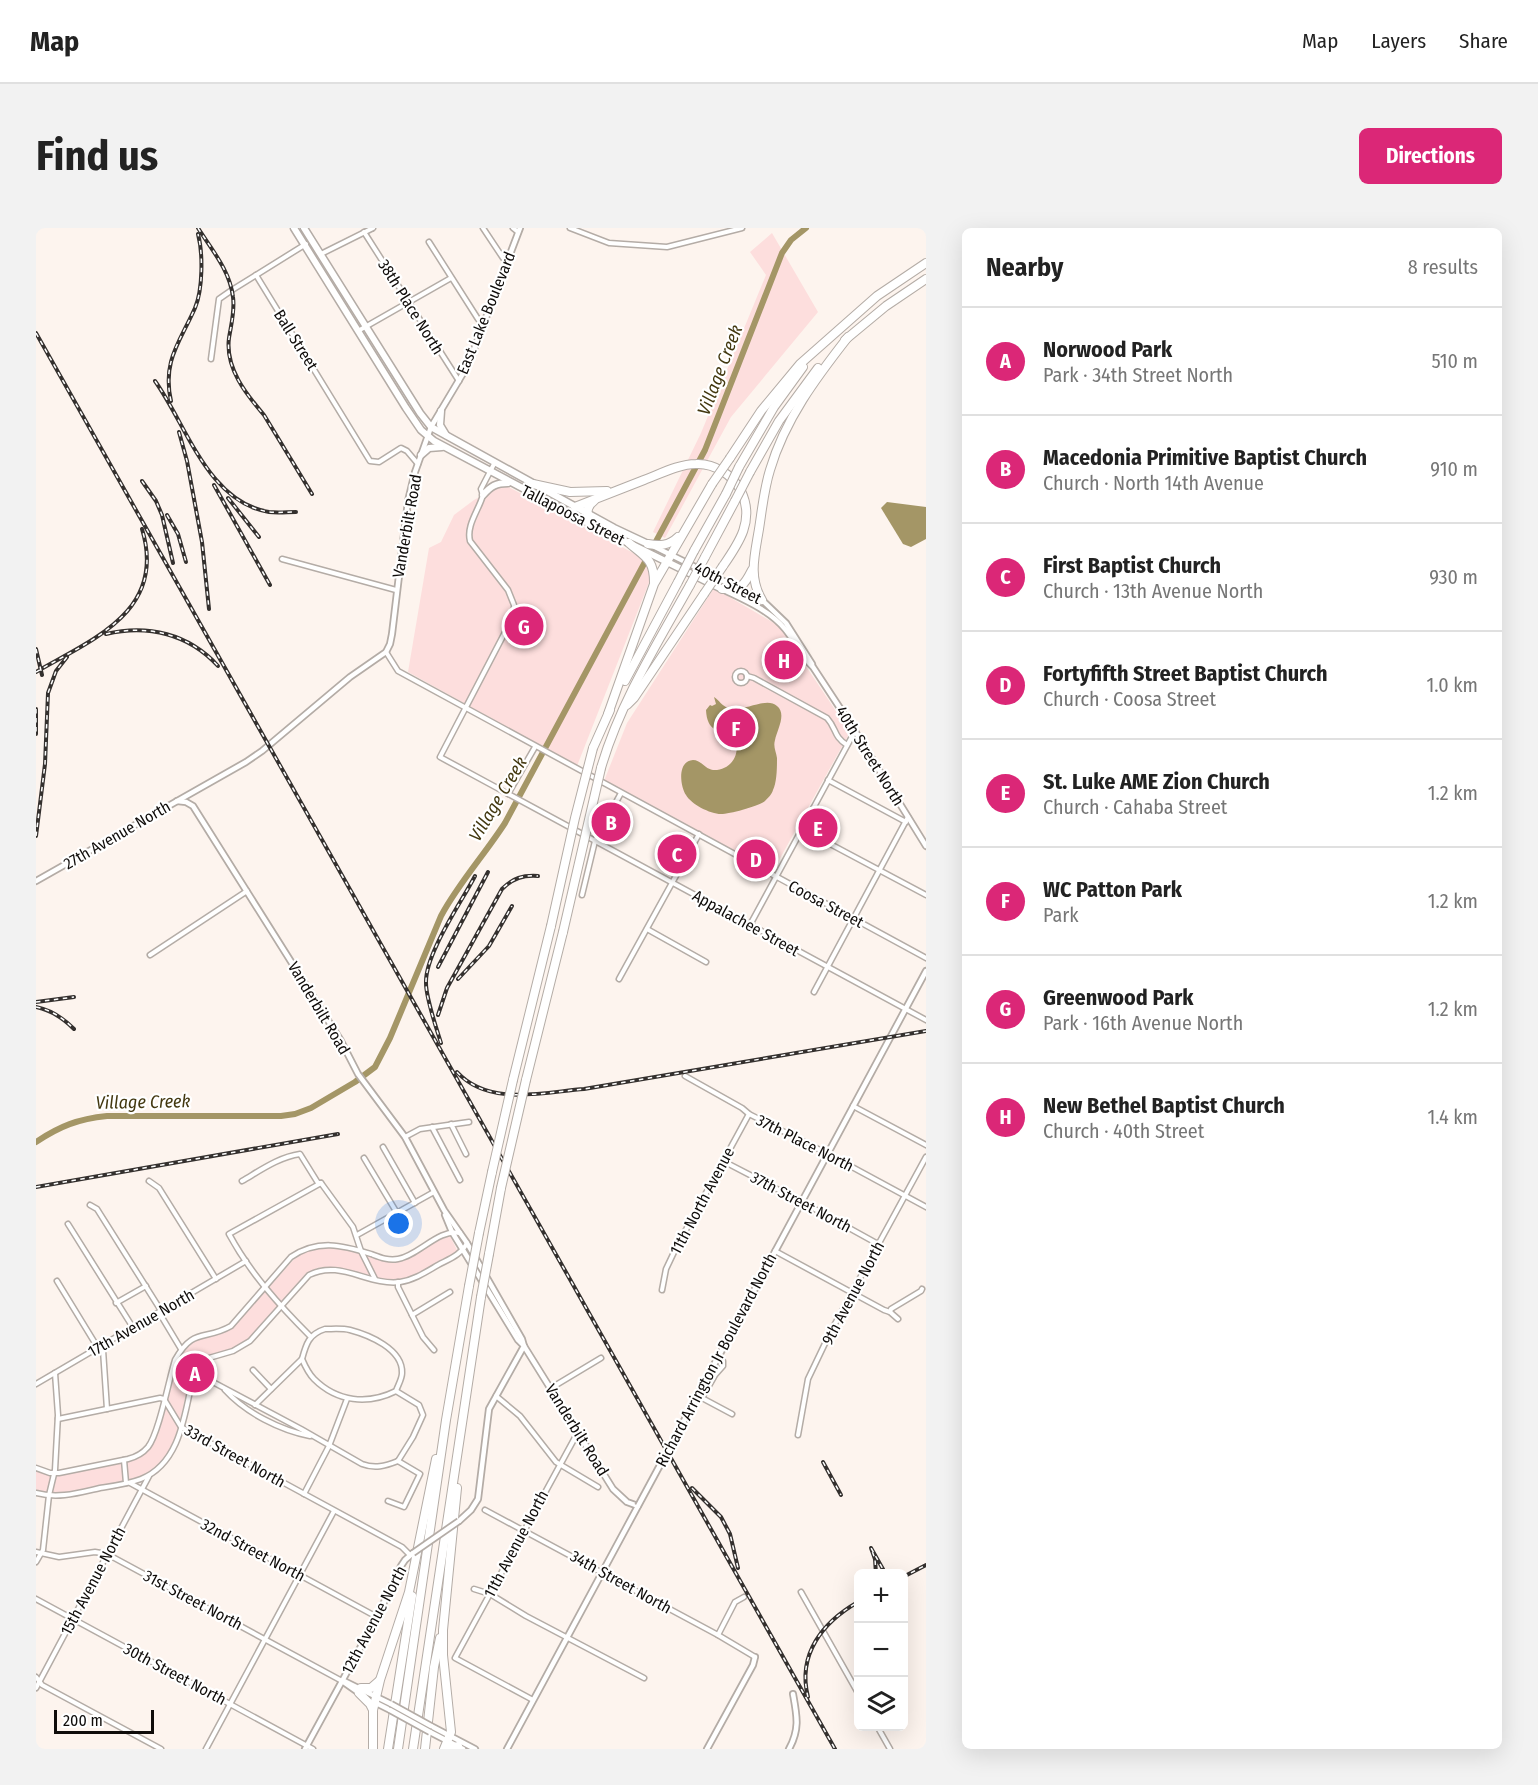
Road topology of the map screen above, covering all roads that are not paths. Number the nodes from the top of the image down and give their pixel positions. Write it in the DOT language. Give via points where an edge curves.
graph roads {
  1 [pos="294,228"];
  2 [pos="304,228"];
  3 [pos="373,228"];
  4 [pos="483,228"];
  5 [pos="570,228"];
  6 [pos="742,228"];
  7 [pos="517,229"];
  8 [pos="364,232"];
  9 [pos="312,241"];
  10 [pos="429,242"];
  11 [pos="305,246"];
  12 [pos="321,255"];
  13 [pos="507,261"];
  14 [pos="926,262"];
  15 [pos="256,275"];
  16 [pos="451,278"];
  17 [pos="926,279"];
  18 [pos="408,302"];
  19 [pos="483,324"];
  20 [pos="365,326"];
  21 [pos="358,331"];
  22 [pos="827,340"];
  23 [pos="834,353"];
  24 [pos="211,359"];
  25 [pos="459,381"];
  26 [pos="441,411"];
  27 [pos="431,427"];
  28 [pos="427,436"];
  29 [pos="448,438"];
  30 [pos="446,447"];
  31 [pos="421,455"];
  32 [pos="495,462"];
  33 [pos="418,464"];
  34 [pos="490,472"];
  35 [pos="511,483"];
  36 [pos="533,484"];
  37 [pos="620,490"];
  38 [pos="483,495"];
  39 [pos="597,499"];
  40 [pos="575,507"];
  41 [pos="588,514"];
  42 [pos="688,524"];
  43 [pos="594,526"];
  44 [pos="628,543"];
  45 [pos="658,547"];
  46 [pos="644,550"];
  47 [pos="282,558"];
  48 [pos="668,558"];
  49 [pos="653,560"];
  50 [pos="753,568"];
  51 [pos="654,584"];
  52 [pos="740,587"];
  53 [pos="722,589"];
  54 [pos="396,590"];
  55 [pos="765,602"];
  56 [pos="386,652"];
  57 [pos="813,667"];
  58 [pos="747,676"];
  59 [pos="465,709"];
  60 [pos="622,710"];
  61 [pos="608,714"];
  62 [pos="855,731"];
  63 [pos="847,745"];
  64 [pos="536,747"];
  65 [pos="828,780"];
  66 [pos="198,789"];
  67 [pos="621,793"];
  68 [pos="509,795"];
  69 [pos="177,801"];
  70 [pos="193,806"];
  71 [pos="907,820"];
  72 [pos="802,829"];
  73 [pos="699,834"];
  74 [pos="595,841"];
  75 [pos="926,846"];
  76 [pos="879,871"];
  77 [pos="776,877"];
  78 [pos="36,881"];
  79 [pos="673,883"];
  80 [pos="247,891"];
  81 [pos="582,895"];
  82 [pos="926,895"];
  83 [pos="853,918"];
  84 [pos="750,925"];
  85 [pos="647,929"];
  86 [pos="150,955"];
  87 [pos="926,958"];
  88 [pos="706,962"];
  89 [pos="827,967"];
  90 [pos="926,971"];
  91 [pos="619,979"];
  92 [pos="814,992"];
  93 [pos="905,1010"];
  94 [pos="926,1020"];
  95 [pos="685,1076"];
  96 [pos="853,1106"];
  97 [pos="749,1114"];
  98 [pos="469,1122"];
  99 [pos="451,1124"];
  100 [pos="432,1127"];
  101 [pos="405,1137"];
  102 [pos="926,1145"];
  103 [pos="383,1148"];
  104 [pos="466,1154"];
  105 [pos="828,1154"];
  106 [pos="926,1157"];
  107 [pos="364,1158"];
  108 [pos="723,1161"];
  109 [pos="460,1180"];
  110 [pos="149,1181"];
  111 [pos="242,1181"];
  112 [pos="321,1183"];
  113 [pos="434,1192"];
  114 [pos="905,1196"];
  115 [pos="802,1202"];
  116 [pos="415,1203"];
  117 [pos="90,1205"];
  118 [pos="926,1208"];
  119 [pos="444,1210"];
  120 [pos="397,1213"];
  121 [pos="447,1219"];
  122 [pos="68,1224"];
  123 [pos="452,1232"];
  124 [pos="460,1233"];
  125 [pos="357,1235"];
  126 [pos="444,1235"];
  127 [pos="467,1243"];
  128 [pos="878,1244"];
  129 [pos="361,1251"];
  130 [pos="463,1251"];
  131 [pos="775,1251"];
  132 [pos="454,1257"];
  133 [pos="468,1259"];
  134 [pos="246,1261"];
  135 [pos="216,1279"];
  136 [pos="376,1280"];
  137 [pos="57,1281"];
  138 [pos="398,1282"];
  139 [pos="146,1286"];
  140 [pos="265,1289"];
  141 [pos="922,1289"];
  142 [pos="662,1290"];
  143 [pos="450,1292"];
  144 [pos="852,1292"];
  145 [pos="116,1303"];
  146 [pos="280,1306"];
  147 [pos="160,1312"];
  148 [pos="890,1312"];
  149 [pos="412,1315"];
  150 [pos="898,1319"];
  151 [pos="130,1329"];
  152 [pos="310,1336"];
  153 [pos="524,1346"];
  154 [pos="100,1347"];
  155 [pos="181,1348"];
  156 [pos="434,1350"];
  157 [pos="600,1358"];
  158 [pos="302,1359"];
  159 [pos="716,1361"];
  160 [pos="253,1370"];
  161 [pos="194,1372"];
  162 [pos="55,1373"];
  163 [pos="36,1384"];
  164 [pos="222,1387"];
  165 [pos="550,1388"];
  166 [pos="271,1389"];
  167 [pos="396,1391"];
  168 [pos="495,1395"];
  169 [pos="164,1399"];
  170 [pos="347,1399"];
  171 [pos="255,1404"];
  172 [pos="107,1409"];
  173 [pos="732,1414"];
  174 [pos="58,1419"];
  175 [pos="446,1420"];
  176 [pos="463,1426"];
  177 [pos="181,1427"];
  178 [pos="578,1431"];
  179 [pos="798,1435"];
  180 [pos="314,1437"];
  181 [pos="329,1446"];
  182 [pos="124,1460"];
  183 [pos="398,1461"];
  184 [pos="560,1465"];
  185 [pos="36,1468"];
  186 [pos="54,1473"];
  187 [pos="150,1475"];
  188 [pos="127,1483"];
  189 [pos="598,1487"];
  190 [pos="142,1490"];
  191 [pos="36,1493"];
  192 [pos="304,1494"];
  193 [pos="49,1496"];
  194 [pos="388,1501"];
  195 [pos="638,1506"];
  196 [pos="334,1510"];
  197 [pos="485,1510"];
  198 [pos="424,1512"];
  199 [pos="523,1530"];
  200 [pos="36,1552"];
  201 [pos="42,1553"];
  202 [pos="107,1554"];
  203 [pos="411,1554"];
  204 [pos="36,1562"];
  205 [pos="602,1572"];
  206 [pos="300,1575"];
  207 [pos="474,1589"];
  208 [pos="801,1592"];
  209 [pos="490,1594"];
  210 [pos="744,1597"];
  211 [pos="36,1599"];
  212 [pos="377,1617"];
  213 [pos="73,1619"];
  214 [pos="444,1620"];
  215 [pos="718,1635"];
  216 [pos="568,1636"];
  217 [pos="265,1639"];
  218 [pos="755,1657"];
  219 [pos="644,1678"];
  220 [pos="38,1679"];
  221 [pos="380,1680"];
  222 [pos="342,1681"];
  223 [pos="854,1687"];
  224 [pos="36,1688"];
  225 [pos="360,1691"];
  226 [pos="793,1694"];
  227 [pos="533,1700"];
  228 [pos="375,1703"];
  229 [pos="230,1704"];
  230 [pos="880,1731"];
  231 [pos="447,1742"];
  232 [pos="306,1747"];
  233 [pos="457,1748"];
  234 [pos="161,1749"];
  235 [pos="206,1749"];
  236 [pos="314,1749"];
  237 [pos="373,1749"];
  238 [pos="388,1749"];
  239 [pos="398,1749"];
  240 [pos="413,1749"];
  241 [pos="425,1749"];
  242 [pos="475,1749"];
  243 [pos="507,1749"];
  244 [pos="707,1749"];
  245 [pos="789,1749"];
  246 [pos="890,1749"];
  1 -- 11 [label="main road"];
  2 -- 9 [label="main road"];
  3 -- 8 [label="street"];
  4 -- 13 [label="street"];
  5 -- 6 [label="street" via="609,243 667,247"];
  7 -- 13 [label="street, East Lake Boulevard"];
  8 -- 12 [label="street"];
  8 -- 18 [label="street, 38th Place North"];
  9 -- 11 [label="street"];
  9 -- 12 [label="main road"];
  10 -- 16 [label="street"];
  11 -- 15 [label="street"];
  11 -- 21 [label="main road"];
  12 -- 20 [label="main road"];
  13 -- 19 [label="street, East Lake Boulevard"];
  14 -- 22 [label="highway" via="888,287"];
  15 -- 24 [label="street" via="219,299"];
  15 -- 33 [label="street, Ball Street" via="370,461 379,462 401,448"];
  16 -- 18 [label="street"];
  16 -- 19 [label="street"];
  17 -- 23 [label="highway" via="862,324"];
  18 -- 20 [label="street"];
  18 -- 25 [label="street, 38th Place North"];
  19 -- 25 [label="street, East Lake Boulevard"];
  20 -- 21 [label="street"];
  20 -- 27 [label="main road"];
  21 -- 28 [label="main road"];
  22 -- 42 [label="highway, bridge" via="800,364 761,411"];
  22 -- 61 [label="highway, bridge" via="782,396 739,467"];
  23 -- 50 [label="highway" via="799,405 777,450 766,489"];
  23 -- 60 [label="highway, bridge" via="806,382 779,421"];
  25 -- 26 [label="street, East Lake Boulevard"];
  26 -- 27 [label="street, East Lake Boulevard"];
  26 -- 29 [label="main road" via="440,425"];
  27 -- 28 [label="street, Vanderbilt Road"];
  27 -- 29 [label="main road, Tallapoosa Street"];
  28 -- 30 [label="main road, Tallapoosa Street"];
  28 -- 31 [label="street, Vanderbilt Road"];
  29 -- 32 [label="main road, Tallapoosa Street"];
  30 -- 31 [label="main road" via="429,448"];
  30 -- 34 [label="main road, Tallapoosa Street"];
  31 -- 33 [label="street, Vanderbilt Road"];
  32 -- 34 [label="street"];
  32 -- 36 [label="main road, Tallapoosa Street"];
  33 -- 54 [label="street, Vanderbilt Road" via="408,501"];
  34 -- 35 [label="main road, Tallapoosa Street"];
  34 -- 38 [label="street" via="481,489"];
  35 -- 38 [label="main road" via="496,484"];
  35 -- 43 [label="main road, Tallapoosa Street"];
  36 -- 37 [label="highway" via="570,492"];
  36 -- 40 [label="main road, Tallapoosa Street"];
  37 -- 39 [label="highway"];
  37 -- 60 [label="highway, bridge" via="678,467 714,466 738,484 747,511 747,525 740,542 634,699"];
  38 -- 59 [label="street" via="469,529 470,541 508,590 514,615"];
  39 -- 40 [label="highway"];
  39 -- 41 [label="highway" via="588,506"];
  40 -- 41 [label="main road, Tallapoosa Street"];
  41 -- 43 [label="highway"];
  41 -- 46 [label="main road, Tallapoosa Street"];
  42 -- 45 [label="highway" via="673,542"];
  42 -- 48 [label="highway"];
  43 -- 44 [label="main road, Tallapoosa Street"];
  44 -- 46 [label="highway"];
  45 -- 46 [label="highway"];
  45 -- 48 [label="street"];
  46 -- 49 [label="highway" via="648,559"];
  47 -- 54 [label="street"];
  48 -- 49 [label="main road"];
  48 -- 51 [label="highway"];
  48 -- 52 [label="street, 40th Street"];
  48 -- 53 [label="main road"];
  49 -- 51 [label="highway"];
  50 -- 52 [label="highway"];
  50 -- 55 [label="highway" via="755,586"];
  51 -- 61 [label="highway"];
  52 -- 53 [label="highway"];
  52 -- 55 [label="street, 40th Street"];
  53 -- 57 [label="street, 40th Street" via="774,618"];
  54 -- 56 [label="street, Vanderbilt Road" via="392,634"];
  55 -- 57 [label="street, 40th Street" via="786,623"];
  56 -- 59 [label="street, Coosa Street" via="398,671"];
  56 -- 66 [label="street" via="262,751"];
  57 -- 62 [label="street, 40th Street North"];
  58 -- 63 [label="street" via="827,718 838,739"];
  59 -- 64 [label="street, Coosa Street"];
  59 -- 68 [label="street, Appalachee Street" via="440,757"];
  60 -- 176 [label="highway, bridge" via="602,768 501,1188"];
  61 -- 175 [label="highway, bridge" via="593,748 513,1080 479,1233"];
  62 -- 63 [label="street"];
  62 -- 71 [label="street, 40th Street North"];
  63 -- 65 [label="street"];
  64 -- 67 [label="street, Coosa Street"];
  64 -- 68 [label="street"];
  65 -- 71 [label="street"];
  65 -- 72 [label="street"];
  66 -- 69 [label="street, 27th Avenue North"];
  66 -- 70 [label="street"];
  67 -- 73 [label="street, Coosa Street"];
  67 -- 74 [label="street"];
  68 -- 74 [label="street, Appalachee Street"];
  69 -- 70 [label="street"];
  69 -- 78 [label="street, 27th Avenue North"];
  70 -- 80 [label="street, Vanderbilt Road"];
  71 -- 75 [label="street, 40th Street North"];
  71 -- 76 [label="street"];
  72 -- 76 [label="street"];
  72 -- 77 [label="street"];
  73 -- 77 [label="street, Coosa Street"];
  73 -- 79 [label="street"];
  74 -- 79 [label="street, Appalachee Street"];
  74 -- 81 [label="street"];
  76 -- 82 [label="street"];
  76 -- 83 [label="street"];
  77 -- 83 [label="street, Coosa Street"];
  77 -- 84 [label="street"];
  79 -- 84 [label="street, Appalachee Street"];
  79 -- 85 [label="street"];
  80 -- 86 [label="street"];
  80 -- 101 [label="street, Vanderbilt Road" via="363,1082"];
  83 -- 87 [label="street, Coosa Street"];
  83 -- 89 [label="street"];
  84 -- 89 [label="street, Appalachee Street"];
  85 -- 88 [label="street"];
  85 -- 91 [label="street"];
  89 -- 92 [label="street"];
  89 -- 93 [label="street, Appalachee Street"];
  90 -- 93 [label="street, Richard Arrington Jr Boulevard North"];
  93 -- 94 [label="street, Appalachee Street"];
  93 -- 96 [label="street, Richard Arrington Jr Boulevard North"];
  95 -- 97 [label="street, 37th Place North"];
  96 -- 102 [label="street"];
  96 -- 105 [label="street, Richard Arrington Jr Boulevard North"];
  97 -- 105 [label="street, 37th Place North"];
  97 -- 108 [label="street, 11th North Avenue"];
  98 -- 99 [label="street"];
  99 -- 100 [label="street"];
  99 -- 104 [label="street"];
  100 -- 101 [label="street"];
  100 -- 109 [label="street"];
  101 -- 113 [label="street, Vanderbilt Road"];
  103 -- 116 [label="street"];
  105 -- 114 [label="street, 37th Place North"];
  105 -- 115 [label="street, Richard Arrington Jr Boulevard North"];
  106 -- 114 [label="street, 9th Avenue North"];
  107 -- 120 [label="street"];
  108 -- 115 [label="street, 37th Street North"];
  108 -- 142 [label="street, 11th North Avenue" via="666,1269"];
  110 -- 135 [label="street" via="159,1188"];
  111 -- 112 [label="street" via="274,1162 300,1154"];
  112 -- 125 [label="street"];
  112 -- 134 [label="street" via="229,1234"];
  113 -- 116 [label="street"];
  113 -- 119 [label="street, Vanderbilt Road"];
  114 -- 118 [label="street, 37th Place North"];
  114 -- 128 [label="street, 9th Avenue North"];
  115 -- 128 [label="street, 37th Street North"];
  115 -- 131 [label="street, Richard Arrington Jr Boulevard North"];
  116 -- 120 [label="street"];
  117 -- 139 [label="street" via="97,1209"];
  119 -- 121 [label="street, Vanderbilt Road"];
  119 -- 124 [label="street, Vanderbilt Road"];
  120 -- 125 [label="street"];
  121 -- 123 [label="street, Vanderbilt Road"];
  121 -- 126 [label="street"];
  122 -- 145 [label="street"];
  123 -- 124 [label="street"];
  123 -- 126 [label="street"];
  123 -- 130 [label="street, Vanderbilt Road"];
  124 -- 127 [label="street, Vanderbilt Road"];
  125 -- 129 [label="street"];
  126 -- 129 [label="street" via="401,1259"];
  127 -- 130 [label="street"];
  127 -- 153 [label="street, Vanderbilt Road"];
  128 -- 144 [label="street, 9th Avenue North"];
  129 -- 136 [label="street"];
  129 -- 140 [label="street" via="334,1245 301,1250"];
  130 -- 132 [label="street"];
  130 -- 133 [label="street, Vanderbilt Road"];
  131 -- 144 [label="street"];
  131 -- 159 [label="street, Richard Arrington Jr Boulevard North"];
  132 -- 133 [label="street"];
  132 -- 138 [label="street"];
  133 -- 153 [label="street, Vanderbilt Road"];
  134 -- 135 [label="street, 17th Avenue North"];
  134 -- 140 [label="street"];
  135 -- 147 [label="street, 17th Avenue North"];
  136 -- 138 [label="street"];
  136 -- 146 [label="street" via="318,1270"];
  137 -- 154 [label="street"];
  138 -- 149 [label="street"];
  139 -- 145 [label="street"];
  139 -- 147 [label="street"];
  140 -- 146 [label="street"];
  140 -- 155 [label="street" via="231,1326 199,1335"];
  141 -- 148 [label="street"];
  143 -- 149 [label="street"];
  144 -- 148 [label="street"];
  144 -- 179 [label="street, 9th Avenue North" via="808,1379"];
  145 -- 151 [label="street" via="132,1326"];
  146 -- 152 [label="street"];
  146 -- 161 [label="street" via="245,1345 202,1360"];
  147 -- 151 [label="street, 17th Avenue North"];
  147 -- 155 [label="street"];
  148 -- 150 [label="street"];
  149 -- 156 [label="street"];
  151 -- 154 [label="street, 17th Avenue North"];
  152 -- 158 [label="street"];
  152 -- 167 [label="street" via="325,1329 350,1330 386,1346 402,1366"];
  153 -- 165 [label="street, Vanderbilt Road"];
  153 -- 168 [label="street, 12th Avenue North"];
  154 -- 162 [label="street, 17th Avenue North"];
  154 -- 172 [label="street"];
  155 -- 169 [label="street"];
  157 -- 165 [label="street"];
  158 -- 166 [label="street"];
  158 -- 170 [label="street" via="314,1379"];
  159 -- 173 [label="street" via="723,1361 723,1366 702,1398"];
  159 -- 195 [label="street, Richard Arrington Jr Boulevard North, bridge"];
  160 -- 166 [label="street"];
  161 -- 164 [label="street"];
  161 -- 177 [label="street"];
  162 -- 163 [label="street, 17th Avenue North"];
  162 -- 174 [label="street"];
  164 -- 171 [label="street"];
  164 -- 180 [label="street" via="261,1416"];
  165 -- 178 [label="street, Vanderbilt Road"];
  166 -- 171 [label="street"];
  167 -- 170 [label="street" via="375,1400"];
  167 -- 183 [label="street" via="419,1405 423,1414"];
  168 -- 184 [label="street" via="520,1416"];
  168 -- 203 [label="street, 12th Avenue North, bridge" via="487,1418 478,1499 459,1521"];
  169 -- 172 [label="street"];
  169 -- 177 [label="street, 33rd Street North"];
  169 -- 182 [label="street" via="148,1448"];
  170 -- 181 [label="street"];
  171 -- 180 [label="street"];
  172 -- 174 [label="street"];
  174 -- 186 [label="street"];
  175 -- 198 [label="highway"];
  175 -- 239 [label="highway"];
  176 -- 214 [label="highway"];
  176 -- 240 [label="highway"];
  177 -- 187 [label="street" via="167,1460"];
  177 -- 192 [label="street, 33rd Street North"];
  178 -- 184 [label="street, 11th Avenue North"];
  178 -- 195 [label="street, Vanderbilt Road" via="613,1489"];
  180 -- 181 [label="street"];
  181 -- 183 [label="street" via="369,1467"];
  181 -- 192 [label="street"];
  182 -- 186 [label="street"];
  182 -- 188 [label="street"];
  183 -- 194 [label="street" via="420,1474 404,1507"];
  184 -- 189 [label="street"];
  184 -- 199 [label="street, 11th Avenue North"];
  185 -- 186 [label="street"];
  186 -- 193 [label="street"];
  187 -- 188 [label="street"];
  187 -- 190 [label="street, 15th Avenue North"];
  188 -- 190 [label="street, 32nd Street North"];
  188 -- 193 [label="street"];
  190 -- 202 [label="street, 15th Avenue North"];
  190 -- 206 [label="street, 32nd Street North"];
  191 -- 193 [label="street"];
  192 -- 196 [label="street, 33rd Street North"];
  193 -- 201 [label="street"];
  195 -- 205 [label="street, Richard Arrington Jr Boulevard North"];
  196 -- 203 [label="street, 33rd Street North"];
  196 -- 206 [label="street"];
  197 -- 199 [label="street, 34th Street North"];
  198 -- 221 [label="highway" via="409,1592"];
  198 -- 238 [label="highway"];
  199 -- 205 [label="street, 34th Street North"];
  199 -- 209 [label="street, 11th Avenue North"];
  200 -- 201 [label="street, 31st Street North"];
  201 -- 202 [label="street, 31st Street North" via="59,1557"];
  201 -- 204 [label="street"];
  202 -- 213 [label="street, 15th Avenue North"];
  202 -- 217 [label="street, 31st Street North"];
  203 -- 212 [label="street, 12th Avenue North" via="401,1566"];
  205 -- 215 [label="street, 34th Street North"];
  205 -- 216 [label="street, Richard Arrington Jr Boulevard North"];
  206 -- 212 [label="street, 32nd Street North"];
  206 -- 217 [label="street"];
  207 -- 209 [label="street"];
  208 -- 223 [label="street"];
  209 -- 216 [label="street"];
  209 -- 227 [label="street, 11th Avenue North" via="455,1658"];
  210 -- 215 [label="street" via="735,1602"];
  211 -- 213 [label="street, 30th Street North"];
  212 -- 222 [label="street, 12th Avenue North"];
  213 -- 220 [label="street, 15th Avenue North"];
  213 -- 229 [label="street, 30th Street North"];
  214 -- 231 [label="highway" via="451,1732"];
  214 -- 241 [label="highway" via="436,1652"];
  215 -- 218 [label="street, 34th Street North"];
  216 -- 219 [label="street"];
  216 -- 227 [label="street, Richard Arrington Jr Boulevard North"];
  217 -- 222 [label="street, 31st Street North"];
  217 -- 229 [label="street"];
  218 -- 244 [label="street"];
  220 -- 224 [label="street, 15th Avenue North"];
  220 -- 234 [label="street" via="42,1685"];
  221 -- 225 [label="highway" via="372,1688"];
  221 -- 228 [label="highway"];
  222 -- 225 [label="street, 31st Street North"];
  222 -- 232 [label="street, 12th Avenue North"];
  225 -- 228 [label="street, 31st Street North"];
  225 -- 228 [label="highway" via="366,1700"];
  226 -- 245 [label="street" via="797,1733"];
  227 -- 243 [label="street, Richard Arrington Jr Boulevard North"];
  228 -- 231 [label="street, 31st Street North, bridge" via="431,1729"];
  228 -- 237 [label="highway"];
  229 -- 232 [label="street, 30th Street North"];
  229 -- 235 [label="street"];
  230 -- 246 [label="street"];
  231 -- 233 [label="street, 31st Street North"];
  231 -- 242 [label="street, 31st Street North"];
  232 -- 236 [label="street, 30th Street North"];
}
